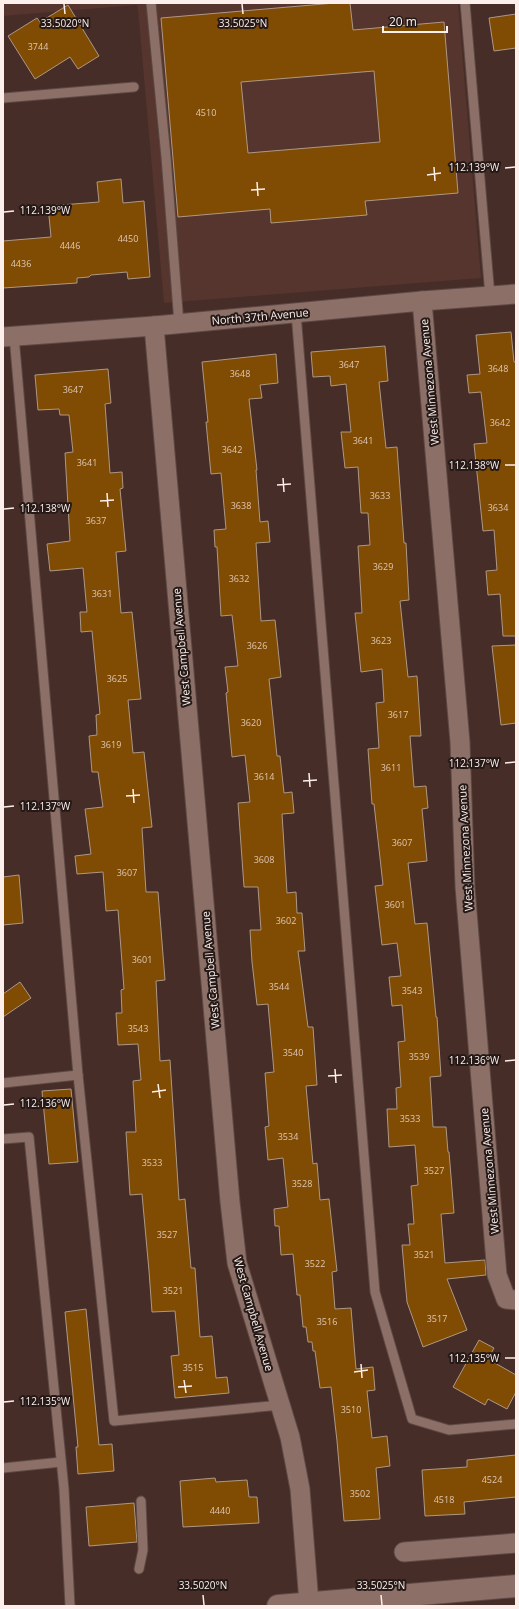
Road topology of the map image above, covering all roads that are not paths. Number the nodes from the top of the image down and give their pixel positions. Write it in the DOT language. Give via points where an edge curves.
graph roads {
  1 [pos="151,3"];
  2 [pos="465,3"];
  3 [pos="134,87"];
  4 [pos="3,98"];
  5 [pos="516,294"];
  6 [pos="490,296"];
  7 [pos="422,301"];
  8 [pos="296,313"];
  9 [pos="179,324"];
  10 [pos="154,326"];
  11 [pos="8,336"];
  12 [pos="78,1076"];
  13 [pos="3,1083"];
  14 [pos="3,1139"];
  15 [pos="511,1299"];
  16 [pos="281,1405"];
  17 [pos="516,1424"];
  18 [pos="61,1462"];
  19 [pos="3,1468"];
  20 [pos="141,1501"];
  21 [pos="516,1543"];
  22 [pos="404,1552"];
  23 [pos="139,1569"];
  24 [pos="516,1586"];
  25 [pos="309,1604"];
  26 [pos="70,1606"];
  27 [pos="278,1606"];
  1 -- 9 [label="lane"];
  2 -- 6 [label="lane"];
  3 -- 4 [label="lane"];
  5 -- 6 [label="street, North 37th Avenue"];
  6 -- 7 [label="street, North 37th Avenue"];
  7 -- 8 [label="street, North 37th Avenue"];
  7 -- 15 [label="street, West Minnezona Avenue" via="459,726 465,887 496,1267 497,1275"];
  8 -- 9 [label="street, North 37th Avenue"];
  8 -- 17 [label="lane" via="375,1292 412,1419 449,1430"];
  9 -- 10 [label="street, North 37th Avenue"];
  10 -- 11 [label="street, North 37th Avenue"];
  10 -- 16 [label="street, West Campbell Avenue" via="232,1225 237,1263"];
  11 -- 12 [label="lane"];
  12 -- 13 [label="lane"];
  12 -- 16 [label="lane" via="114,1421"];
  14 -- 18 [label="lane" via="30,1137"];
  16 -- 25 [label="street, West Campbell Avenue" via="300,1489"];
  18 -- 19 [label="lane"];
  18 -- 26 [label="lane"];
  20 -- 23 [label="lane" via="143,1550"];
  21 -- 22 [label="street"];
  24 -- 25 [label="main road"];
  25 -- 27 [label="main road"];
}
